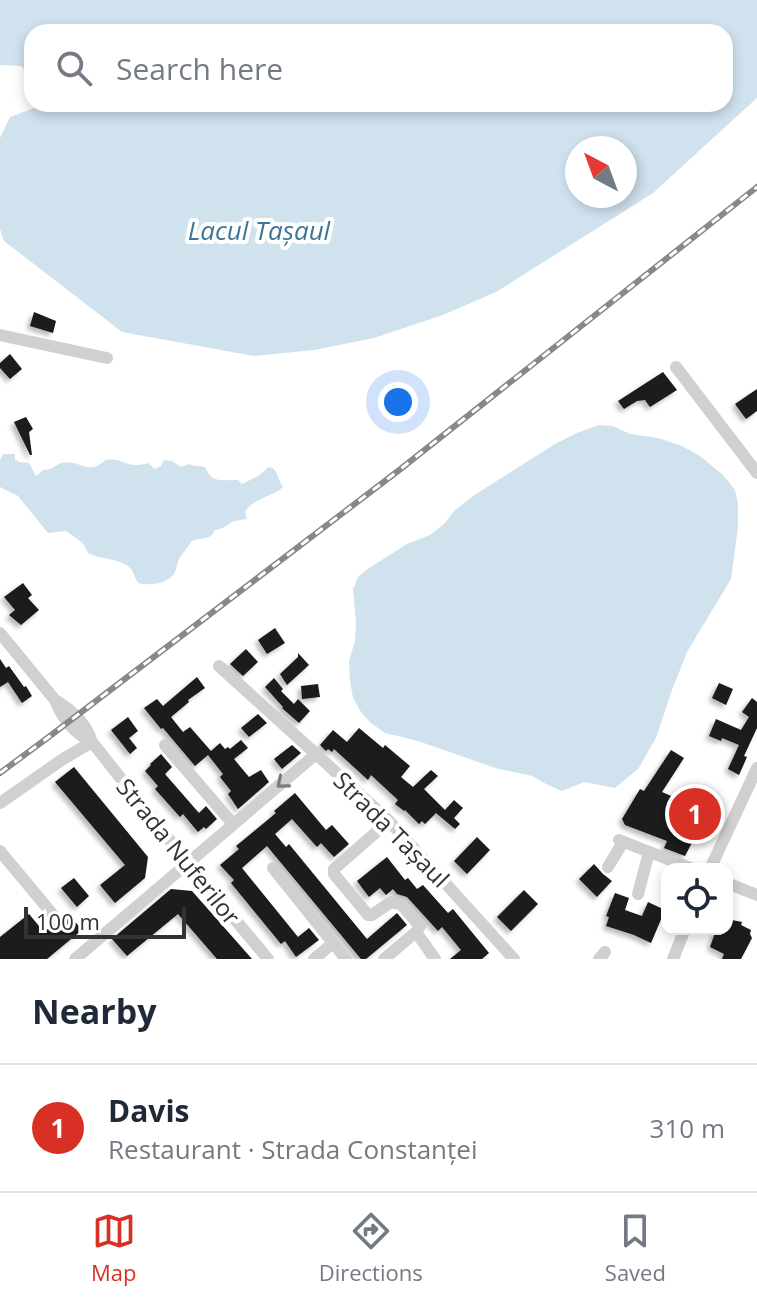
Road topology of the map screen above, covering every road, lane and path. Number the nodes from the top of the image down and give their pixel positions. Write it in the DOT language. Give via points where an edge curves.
graph roads {
  1 [pos="0,335"];
  2 [pos="107,358"];
  3 [pos="676,367"];
  4 [pos="757,473"];
  5 [pos="0,633"];
  6 [pos="219,666"];
  7 [pos="92,742"];
  8 [pos="165,745"];
  9 [pos="316,754"];
  10 [pos="757,768"];
  11 [pos="0,803"];
  12 [pos="389,821"];
  13 [pos="233,824"];
  14 [pos="0,851"];
  15 [pos="649,852"];
  16 [pos="187,862"];
  17 [pos="677,863"];
  18 [pos="713,863"];
  19 [pos="608,867"];
  20 [pos="273,868"];
  21 [pos="733,885"];
  22 [pos="638,894"];
  23 [pos="757,895"];
  24 [pos="54,916"];
  25 [pos="416,932"];
  26 [pos="683,935"];
  27 [pos="333,943"];
  28 [pos="82,957"];
  29 [pos="508,957"];
  30 [pos="268,959"];
  31 [pos="314,959"];
  32 [pos="346,959"];
  33 [pos="384,959"];
  34 [pos="435,959"];
  35 [pos="673,959"];
  1 -- 2 [label="street"];
  3 -- 4 [label="street"];
  5 -- 7 [label="street, Strada Nuferilor" via="80,736"];
  6 -- 9 [label="street"];
  7 -- 11 [label="street"];
  7 -- 16 [label="street, Strada Nuferilor"];
  8 -- 13 [label="street"];
  9 -- 12 [label="street, Strada Tașaul"];
  9 -- 13 [label="street, Strada Tașaul, one-way"];
  10 -- 18 [label="street"];
  12 -- 25 [label="street" via="334,874 366,914 391,902 401,904 420,926"];
  12 -- 29 [label="street, Strada Tașaul"];
  13 -- 16 [label="street, Strada Tașaul"];
  14 -- 24 [label="street"];
  15 -- 17 [label="street"];
  15 -- 19 [label="street" via="621,841"];
  15 -- 22 [label="street"];
  16 -- 28 [label="street, Strada Tașaul"];
  16 -- 30 [label="street, Strada Nuferilor"];
  20 -- 27 [label="street"];
  21 -- 23 [label="street"];
  25 -- 33 [label="street"];
  25 -- 34 [label="street"];
  26 -- 35 [label="street"];
  27 -- 31 [label="street"];
  27 -- 32 [label="street"];
}
